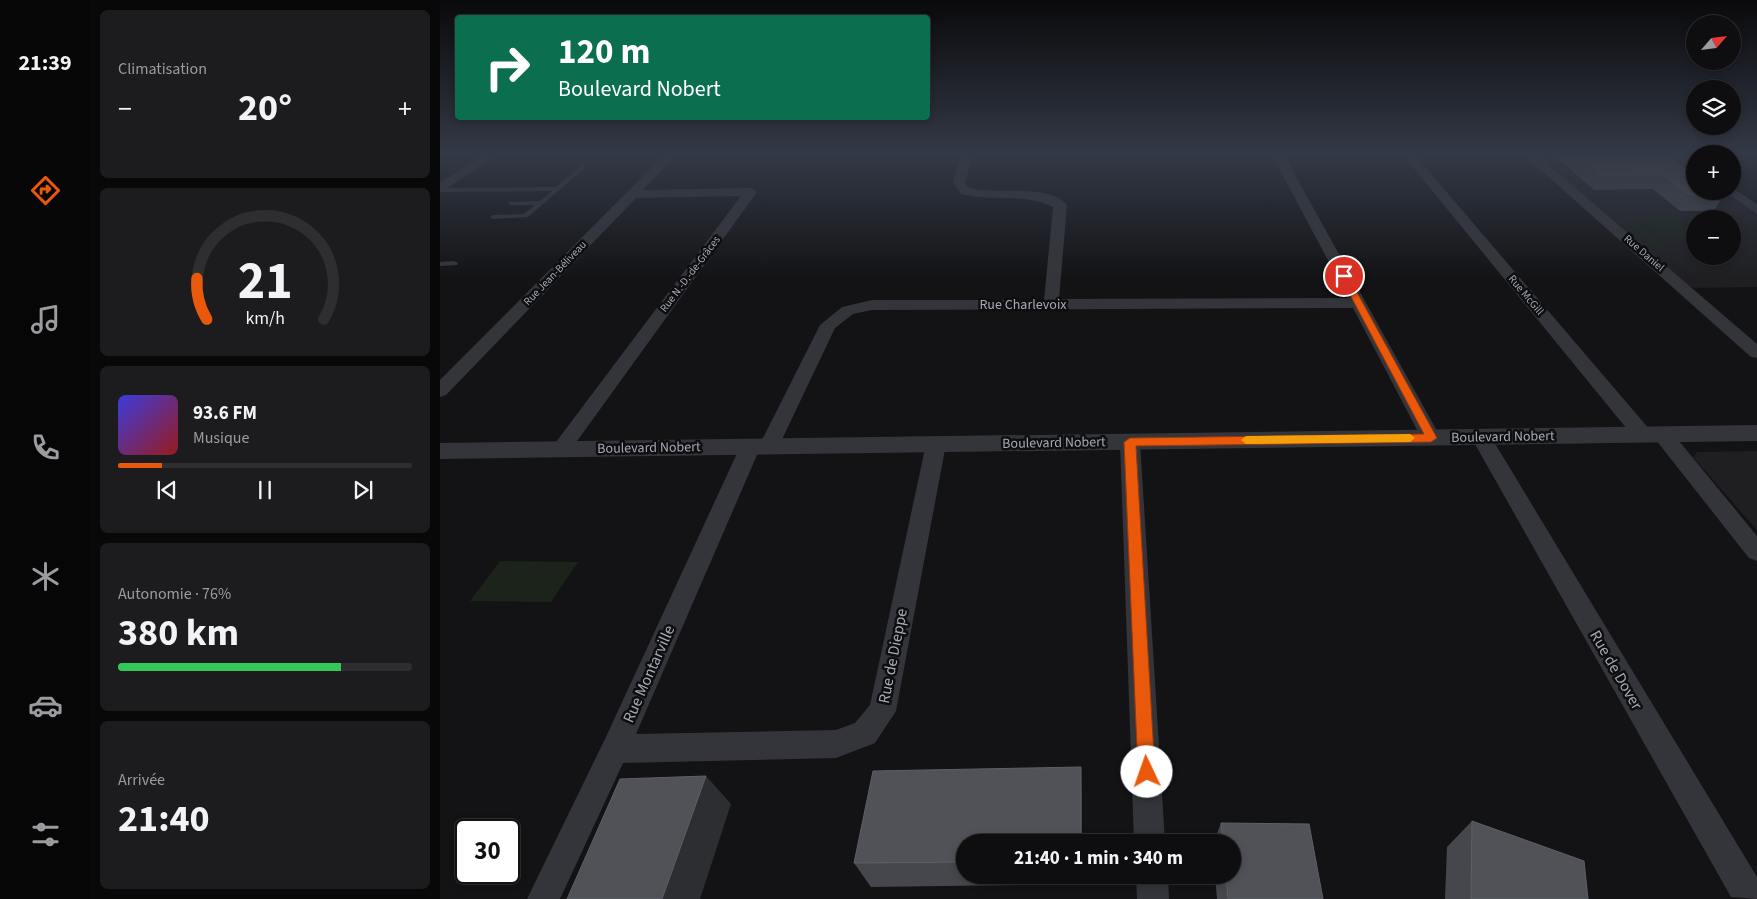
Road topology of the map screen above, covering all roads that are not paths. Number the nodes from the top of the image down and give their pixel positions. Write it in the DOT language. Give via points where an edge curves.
graph roads {
  1 [pos="548,197"];
  2 [pos="631,197"];
  3 [pos="747,197"];
  4 [pos="1043,197"];
  5 [pos="1301,197"];
  6 [pos="1446,197"];
  7 [pos="1578,197"];
  8 [pos="1741,199"];
  9 [pos="511,203"];
  10 [pos="541,203"];
  11 [pos="1757,210"];
  12 [pos="493,217"];
  13 [pos="440,264"];
  14 [pos="454,264"];
  15 [pos="1358,303"];
  16 [pos="1051,304"];
  17 [pos="1757,353"];
  18 [pos="440,391"];
  19 [pos="1757,433"];
  20 [pos="1653,435"];
  21 [pos="1481,437"];
  22 [pos="1431,438"];
  23 [pos="1130,442"];
  24 [pos="936,444"];
  25 [pos="760,447"];
  26 [pos="560,450"];
  27 [pos="440,451"];
  28 [pos="1757,552"];
  29 [pos="615,749"];
  30 [pos="1150,834"];
  31 [pos="1152,884"];
  32 [pos="1757,898"];
  33 [pos="543,899"];
  34 [pos="1153,899"];
  1 -- 10 [label="lane"];
  2 -- 18 [label="street, Rue Jean-Béliveau"];
  3 -- 26 [label="street, Rue N.-D.-de-Grâces"];
  4 -- 16 [label="street" via="1060,205"];
  5 -- 15 [label="street"];
  6 -- 20 [label="street, Rue McGill"];
  7 -- 17 [label="street, Rue Daniel"];
  8 -- 11 [label="street"];
  9 -- 10 [label="lane"];
  10 -- 12 [label="lane" via="526,216"];
  13 -- 14 [label="lane"];
  15 -- 16 [label="street, Rue Charlevoix"];
  15 -- 22 [label="street"];
  16 -- 25 [label="street, Rue Charlevoix" via="872,305 848,310 828,325"];
  19 -- 20 [label="street, Boulevard Nobert"];
  20 -- 21 [label="street, Boulevard Nobert"];
  20 -- 28 [label="street, Rue McGill"];
  21 -- 22 [label="street, Boulevard Nobert"];
  21 -- 32 [label="street, Rue de Dover" via="1742,886"];
  22 -- 23 [label="street, Boulevard Nobert"];
  23 -- 24 [label="street, Boulevard Nobert"];
  23 -- 30 [label="street"];
  24 -- 25 [label="street, Boulevard Nobert"];
  24 -- 29 [label="street, Rue de Dieppe" via="882,711 865,733 836,744"];
  25 -- 26 [label="street, Boulevard Nobert"];
  25 -- 29 [label="street, Rue Montarville"];
  26 -- 27 [label="street, Boulevard Nobert"];
  29 -- 33 [label="street, Rue Montarville"];
  31 -- 34 [label="street"];
}
